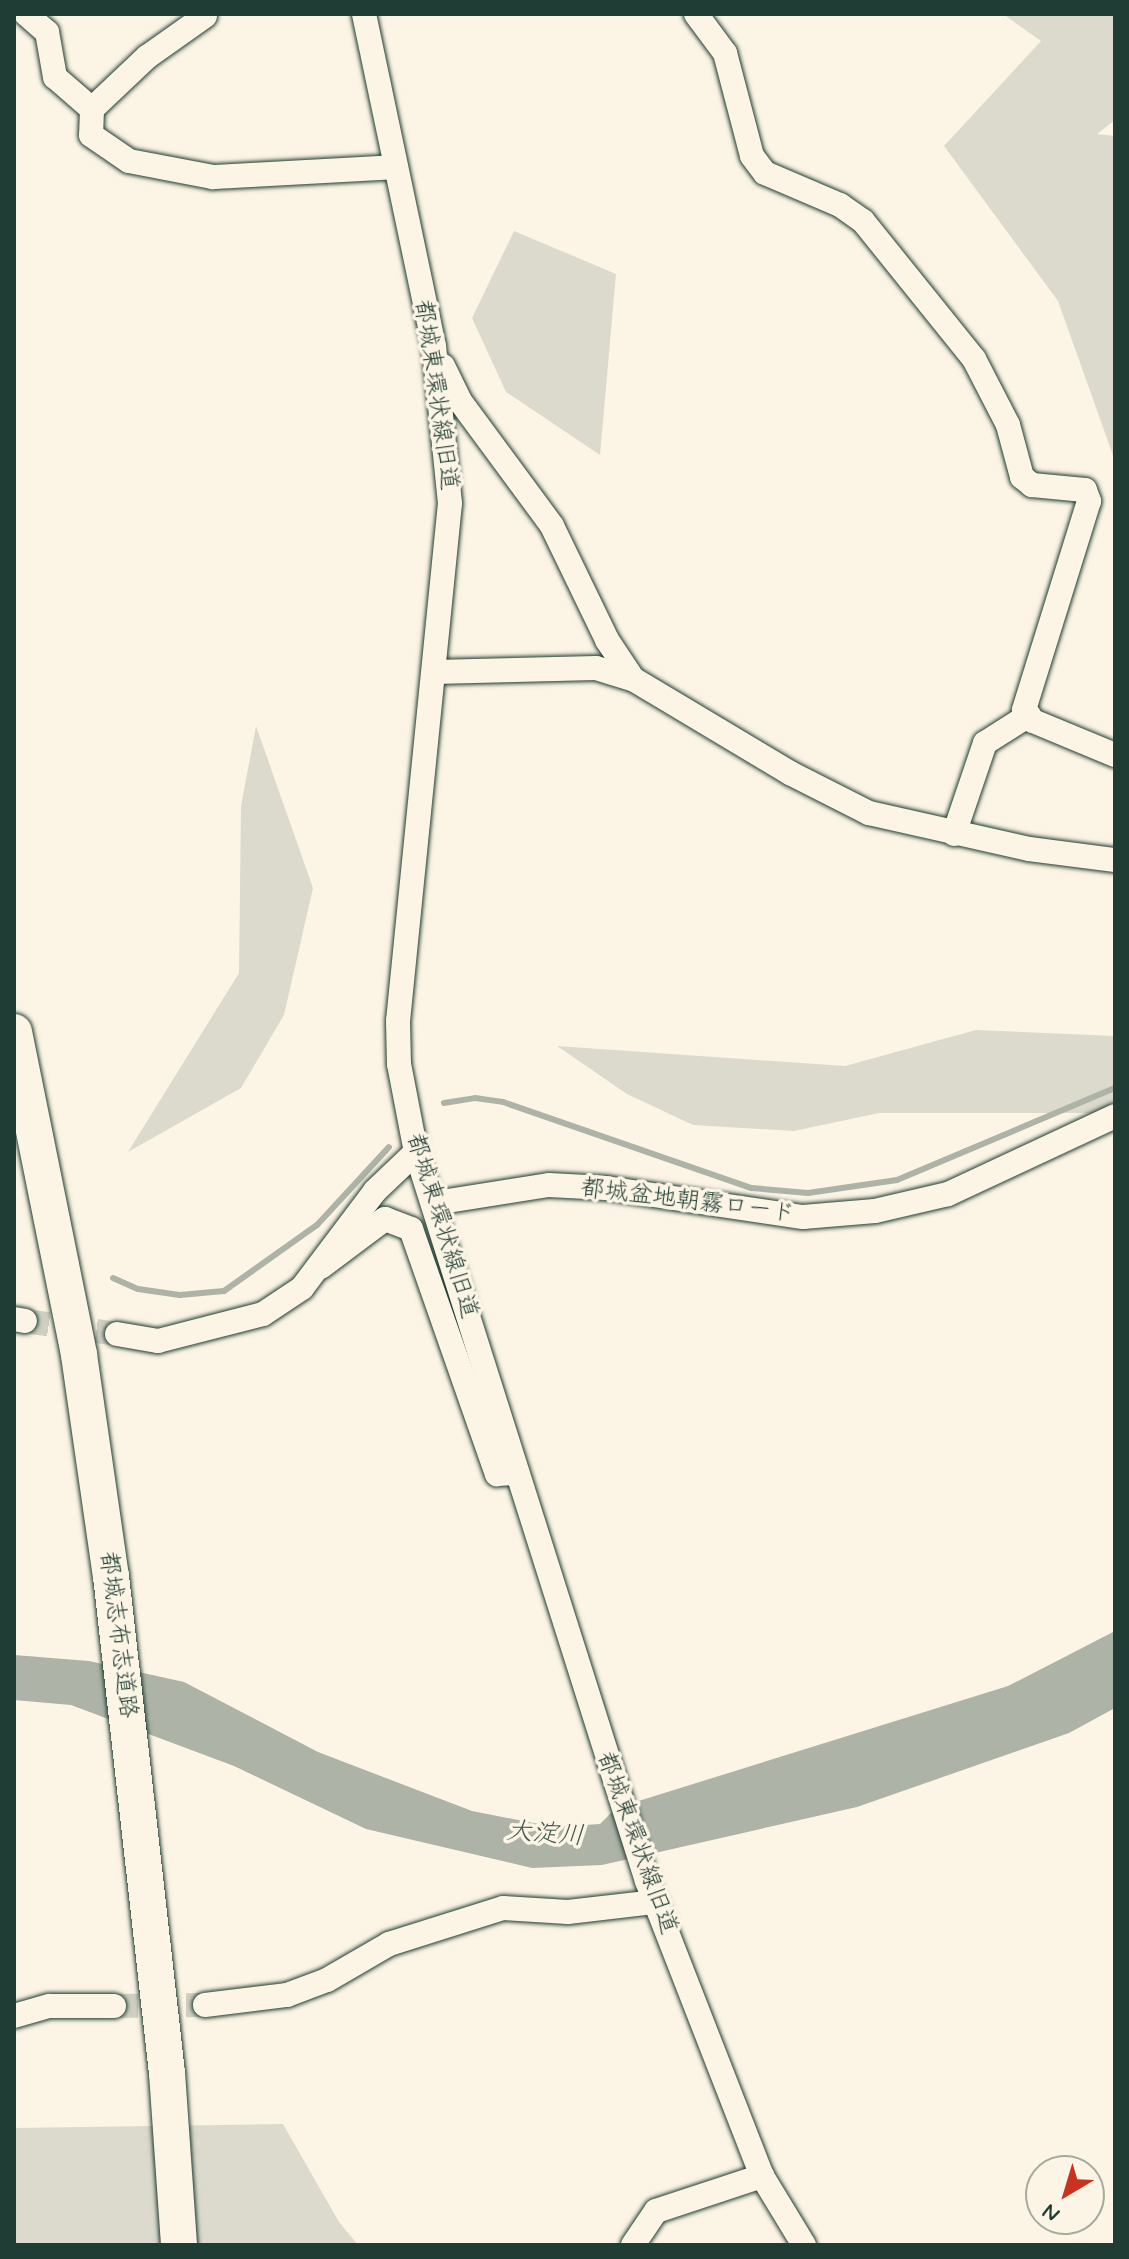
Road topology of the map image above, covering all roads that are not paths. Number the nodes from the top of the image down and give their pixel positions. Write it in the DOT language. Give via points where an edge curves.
graph roads {
  1 [pos="26,14"];
  2 [pos="364,14"];
  3 [pos="696,14"];
  4 [pos="207,15"];
  5 [pos="92,109"];
  6 [pos="395,167"];
  7 [pos="434,346"];
  8 [pos="434,672"];
  9 [pos="633,679"];
  10 [pos="1029,715"];
  11 [pos="1115,755"];
  12 [pos="954,834"];
  13 [pos="1115,860"];
  14 [pos="14,1032"];
  15 [pos="1115,1116"];
  16 [pos="416,1152"];
  17 [pos="435,1203"];
  18 [pos="321,1267"];
  19 [pos="117,1334"];
  20 [pos="515,1473"];
  21 [pos="651,1892"];
  22 [pos="205,2005"];
  23 [pos="114,2006"];
  24 [pos="14,2016"];
  25 [pos="762,2176"];
  26 [pos="179,2245"];
  27 [pos="633,2245"];
  28 [pos="804,2245"];
  1 -- 5 [label="street" via="47,32 55,77"];
  2 -- 6 [label="street, 都城東環状線旧道"];
  3 -- 10 [label="street" via="725,53 752,156 765,173 840,205 863,221 974,359 1008,425 1022,477 1032,485 1085,490 1089,501 1024,710"];
  4 -- 5 [label="street" via="147,57"];
  5 -- 6 [label="street" via="91,135 129,161 213,177"];
  6 -- 7 [label="street, 都城東環状線旧道"];
  7 -- 8 [label="street, 都城東環状線旧道" via="450,503"];
  7 -- 9 [label="street" via="460,401 552,526 607,640"];
  8 -- 9 [label="street" via="596,668"];
  8 -- 16 [label="street, 都城東環状線旧道" via="398,1021 399,1064"];
  9 -- 12 [label="street" via="790,773 869,813"];
  10 -- 11 [label="street"];
  10 -- 12 [label="street" via="985,743"];
  12 -- 13 [label="street"];
  14 -- 26 [label="highway, 都城志布志道路" via="79,1355 111,1576 144,1848"];
  15 -- 17 [label="street, 都城盆地朝霧ロード" via="948,1194 875,1211 790,1216 606,1188 549,1185"];
  16 -- 17 [label="street, 都城東環状線旧道"];
  16 -- 18 [label="street" via="375,1191"];
  17 -- 20 [label="street, 都城東環状線旧道"];
  18 -- 19 [label="street" via="302,1288 248,1321 158,1341"];
  18 -- 20 [label="street" via="385,1219 411,1229 497,1474"];
  20 -- 21 [label="street, 都城東環状線旧道"];
  21 -- 22 [label="street" via="568,1912 503,1908 389,1944 327,1980 287,1995"];
  21 -- 25 [label="street, 都城東環状線旧道"];
  23 -- 24 [label="street" via="50,2006"];
  25 -- 27 [label="street" via="656,2211"];
  25 -- 28 [label="street, 都城東環状線旧道"];
}
